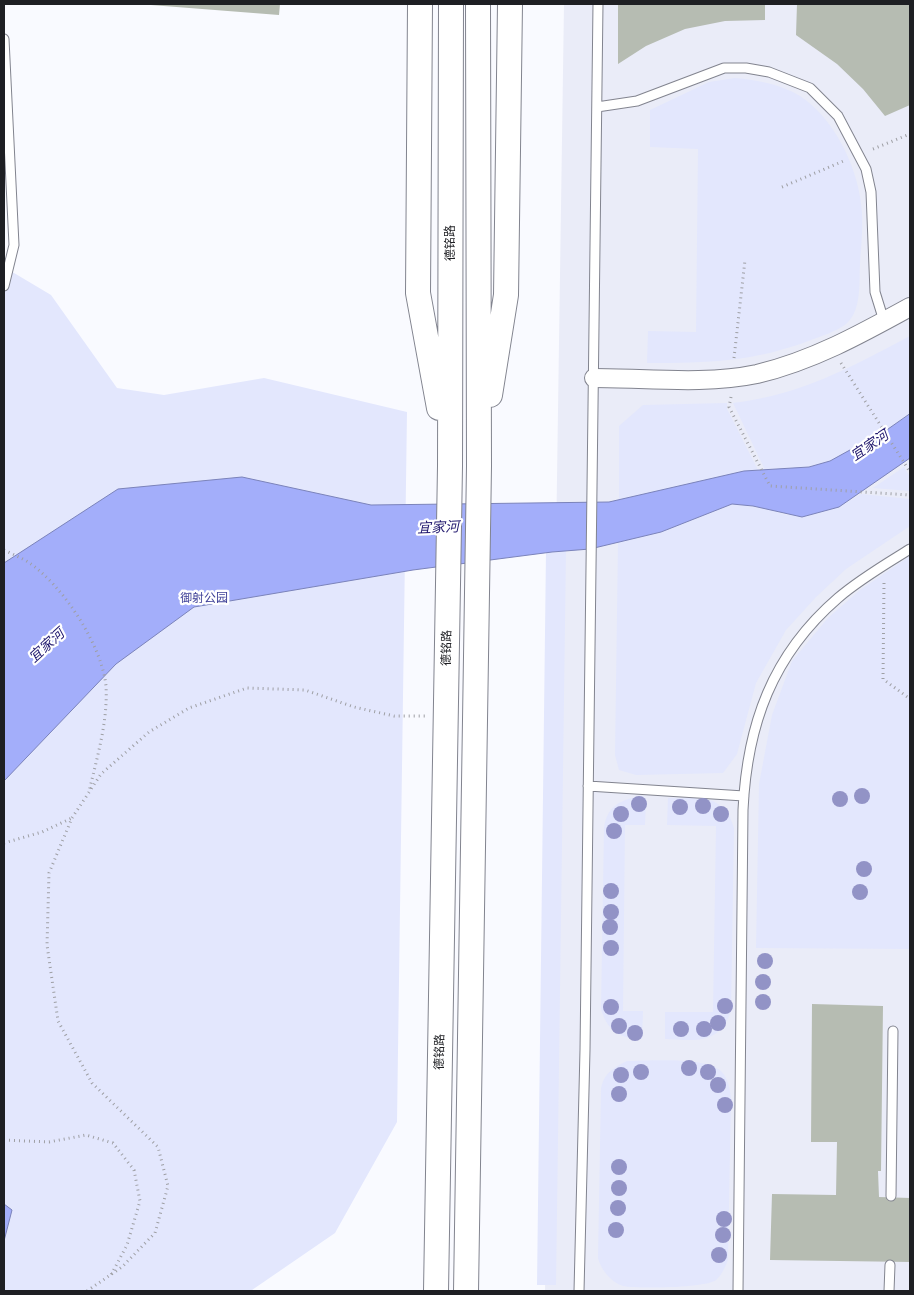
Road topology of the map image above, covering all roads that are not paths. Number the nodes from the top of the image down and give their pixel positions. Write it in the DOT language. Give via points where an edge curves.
graph roads {
  1 [pos="420,4"];
  2 [pos="451,4"];
  3 [pos="478,4"];
  4 [pos="510,4"];
  5 [pos="598,4"];
  6 [pos="4,39"];
  7 [pos="597,107"];
  8 [pos="4,286"];
  9 [pos="910,307"];
  10 [pos="884,321"];
  11 [pos="594,378"];
  12 [pos="450,466"];
  13 [pos="479,466"];
  14 [pos="910,548"];
  15 [pos="588,786"];
  16 [pos="744,796"];
  17 [pos="893,1031"];
  18 [pos="891,1196"];
  19 [pos="890,1265"];
  20 [pos="436,1291"];
  21 [pos="466,1291"];
  22 [pos="579,1291"];
  23 [pos="738,1291"];
  24 [pos="889,1291"];
  1 -- 12 [label="street" via="418,293"];
  2 -- 12 [label="street, 德铭路"];
  3 -- 13 [label="street"];
  4 -- 13 [label="street" via="506,295"];
  5 -- 7 [label="lane"];
  6 -- 8 [label="lane" via="14,245"];
  7 -- 10 [label="lane" via="637,101 724,68 769,72 810,88 838,116 866,169 871,192 875,292"];
  7 -- 11 [label="lane"];
  9 -- 10 [label="street"];
  10 -- 11 [label="street" via="832,348 755,374 710,379"];
  11 -- 15 [label="lane"];
  12 -- 20 [label="street, 德铭路"];
  13 -- 21 [label="street"];
  14 -- 16 [label="lane" via="827,608 786,658 758,717 749,749"];
  15 -- 16 [label="lane"];
  15 -- 22 [label="lane"];
  16 -- 23 [label="lane"];
  17 -- 18 [label="lane"];
  19 -- 24 [label="lane"];
}
